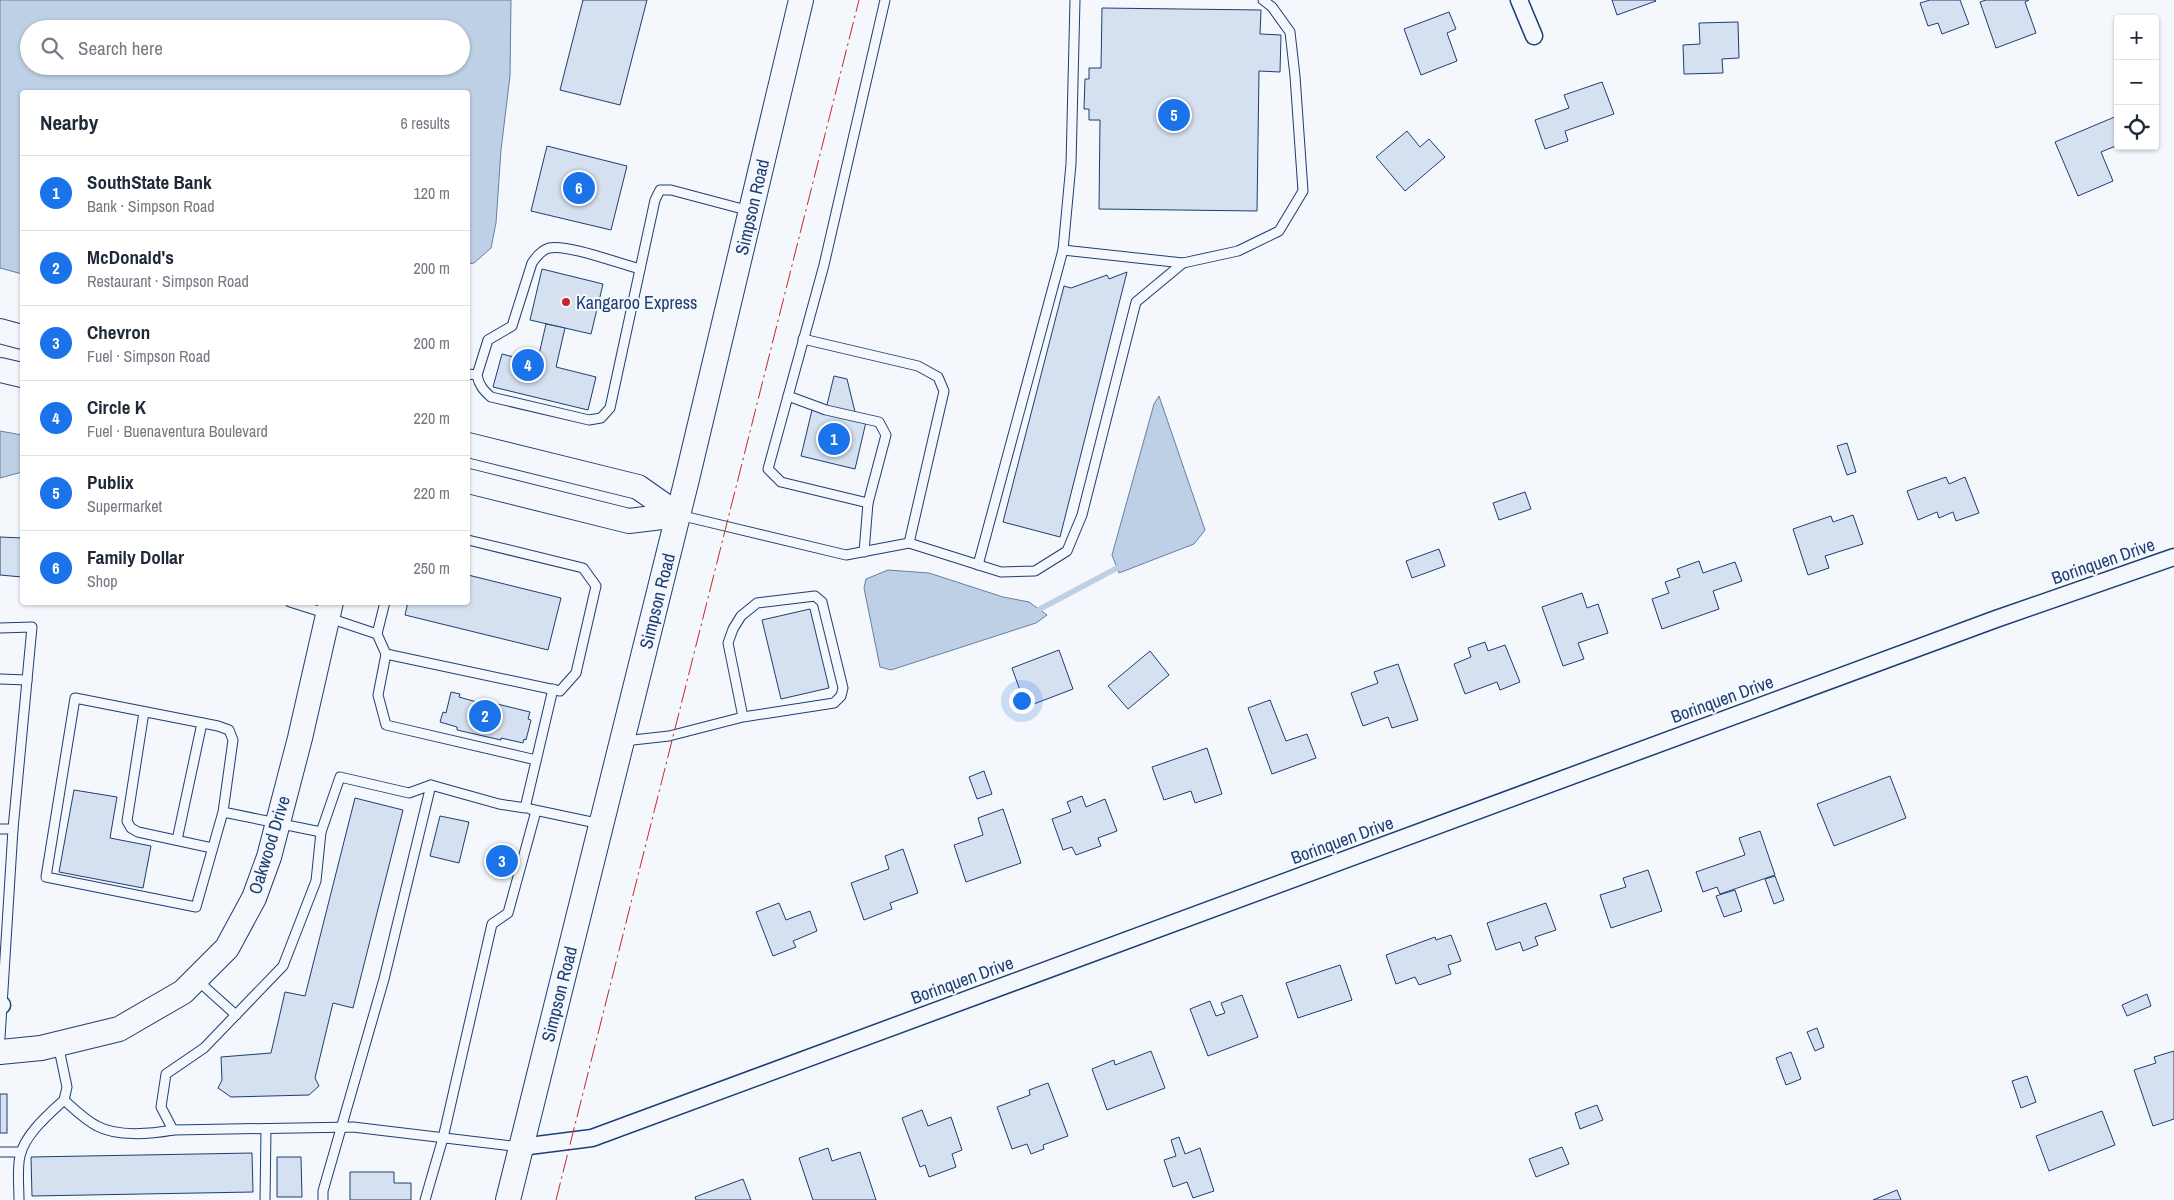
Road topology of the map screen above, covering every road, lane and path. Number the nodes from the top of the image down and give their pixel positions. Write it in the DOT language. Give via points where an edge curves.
graph roads {
  1 [pos="801,0"];
  2 [pos="884,0"];
  3 [pos="1075,0"];
  4 [pos="1263,0"];
  5 [pos="1519,0"];
  6 [pos="1534,36"];
  7 [pos="751,211"];
  8 [pos="1063,250"];
  9 [pos="1183,263"];
  10 [pos="640,269"];
  11 [pos="0,331"];
  12 [pos="20,336"];
  13 [pos="803,339"];
  14 [pos="0,370"];
  15 [pos="472,374"];
  16 [pos="20,375"];
  17 [pos="788,396"];
  18 [pos="470,445"];
  19 [pos="470,481"];
  20 [pos="868,503"];
  21 [pos="678,515"];
  22 [pos="470,540"];
  23 [pos="908,543"];
  24 [pos="864,552"];
  25 [pos="2174,557"];
  26 [pos="978,565"];
  27 [pos="302,605"];
  28 [pos="384,605"];
  29 [pos="329,612"];
  30 [pos="0,628"];
  31 [pos="377,634"];
  32 [pos="386,654"];
  33 [pos="0,679"];
  34 [pos="27,680"];
  35 [pos="553,689"];
  36 [pos="144,712"];
  37 [pos="743,718"];
  38 [pos="202,723"];
  39 [pos="622,742"];
  40 [pos="536,760"];
  41 [pos="431,786"];
  42 [pos="525,808"];
  43 [pos="536,811"];
  44 [pos="222,812"];
  45 [pos="278,823"];
  46 [pos="601,824"];
  47 [pos="0,829"];
  48 [pos="13,829"];
  49 [pos="321,832"];
  50 [pos="177,840"];
  51 [pos="212,848"];
  52 [pos="4,918"];
  53 [pos="196,979"];
  54 [pos="1,1005"];
  55 [pos="236,1015"];
  56 [pos="0,1038"];
  57 [pos="58,1044"];
  58 [pos="0,1052"];
  59 [pos="64,1100"];
  60 [pos="343,1127"];
  61 [pos="266,1128"];
  62 [pos="173,1130"];
  63 [pos="443,1138"];
  64 [pos="521,1147"];
  65 [pos="0,1152"];
  66 [pos="21,1152"];
  67 [pos="19,1200"];
  68 [pos="265,1200"];
  69 [pos="323,1200"];
  70 [pos="425,1200"];
  71 [pos="508,1200"];
  1 -- 7 [label="main road, Simpson Road"];
  2 -- 13 [label="lane" via="824,265"];
  3 -- 8 [label="lane" via="1071,164"];
  4 -- 9 [label="lane" via="1290,32 1302,190 1279,231 1238,251"];
  5 -- 6 [label="street"];
  7 -- 10 [label="lane" via="660,190"];
  7 -- 21 [label="main road, Simpson Road"];
  8 -- 9 [label="lane"];
  8 -- 26 [label="lane"];
  9 -- 26 [label="lane" via="1136,302 1082,515 1067,551 1036,571 1001,572"];
  10 -- 15 [label="lane" via="565,248 549,248 538,254 532,262 512,326 488,340"];
  10 -- 15 [label="lane" via="610,408 601,418 589,420 490,397"];
  11 -- 12 [label="main road"];
  13 -- 17 [label="lane"];
  13 -- 23 [label="lane" via="918,366 938,377 944,391"];
  14 -- 16 [label="main road"];
  17 -- 20 [label="lane" via="826,410 879,422 886,435"];
  17 -- 20 [label="lane" via="768,470 781,482"];
  18 -- 21 [label="main road" via="638,487"];
  19 -- 21 [label="main road" via="629,521"];
  20 -- 24 [label="lane"];
  21 -- 24 [label="lane" via="846,555"];
  21 -- 39 [label="main road, Simpson Road"];
  22 -- 35 [label="lane" via="583,568 596,586 576,674 560,691"];
  23 -- 24 [label="lane"];
  23 -- 26 [label="lane"];
  25 -- 64 [label="street, Borinquen Drive" via="1996,619 592,1138"];
  27 -- 29 [label="lane"];
  28 -- 31 [label="lane"];
  29 -- 31 [label="lane"];
  29 -- 45 [label="main road, Oakwood Drive"];
  30 -- 34 [label="lane" via="32,627"];
  31 -- 32 [label="lane"];
  32 -- 35 [label="lane"];
  32 -- 40 [label="lane" via="378,695 386,725"];
  33 -- 34 [label="lane"];
  34 -- 48 [label="lane"];
  35 -- 40 [label="lane"];
  36 -- 38 [label="lane"];
  36 -- 50 [label="lane" via="127,821 138,832"];
  36 -- 51 [label="lane" via="75,698 46,877 196,907"];
  37 -- 37 [label="lane" via="728,643 733,628 741,616 757,603 815,596 822,602 843,688 841,696 834,703"];
  37 -- 39 [label="lane" via="669,736"];
  38 -- 44 [label="lane" via="229,730 233,740"];
  38 -- 50 [label="lane"];
  39 -- 46 [label="main road, Simpson Road"];
  40 -- 42 [label="lane"];
  41 -- 42 [label="lane"];
  41 -- 49 [label="lane" via="409,793 340,777"];
  41 -- 60 [label="lane" via="384,979"];
  42 -- 43 [label="lane"];
  43 -- 46 [label="lane"];
  43 -- 63 [label="lane" via="508,913 492,924"];
  44 -- 45 [label="lane"];
  44 -- 51 [label="lane"];
  45 -- 49 [label="lane"];
  45 -- 53 [label="main road, Oakwood Drive" via="254,898 227,948"];
  46 -- 64 [label="main road, Simpson Road"];
  47 -- 48 [label="lane"];
  48 -- 52 [label="lane"];
  49 -- 55 [label="lane" via="316,881 283,966"];
  50 -- 51 [label="lane"];
  52 -- 54 [label="lane"];
  53 -- 55 [label="lane"];
  53 -- 57 [label="main road, Oakwood Drive" via="183,992 119,1028"];
  54 -- 56 [label="lane"];
  55 -- 62 [label="lane" via="204,1048 166,1074 161,1107"];
  57 -- 58 [label="main road, Oakwood Drive"];
  57 -- 59 [label="lane" via="67,1087"];
  59 -- 62 [label="lane" via="88,1121 108,1131 150,1134"];
  59 -- 66 [label="lane"];
  60 -- 61 [label="lane"];
  60 -- 63 [label="lane"];
  60 -- 69 [label="lane"];
  61 -- 62 [label="lane"];
  61 -- 68 [label="lane"];
  63 -- 64 [label="lane"];
  63 -- 70 [label="lane"];
  64 -- 71 [label="main road, Simpson Road"];
  65 -- 66 [label="lane"];
  66 -- 67 [label="lane"];
}
